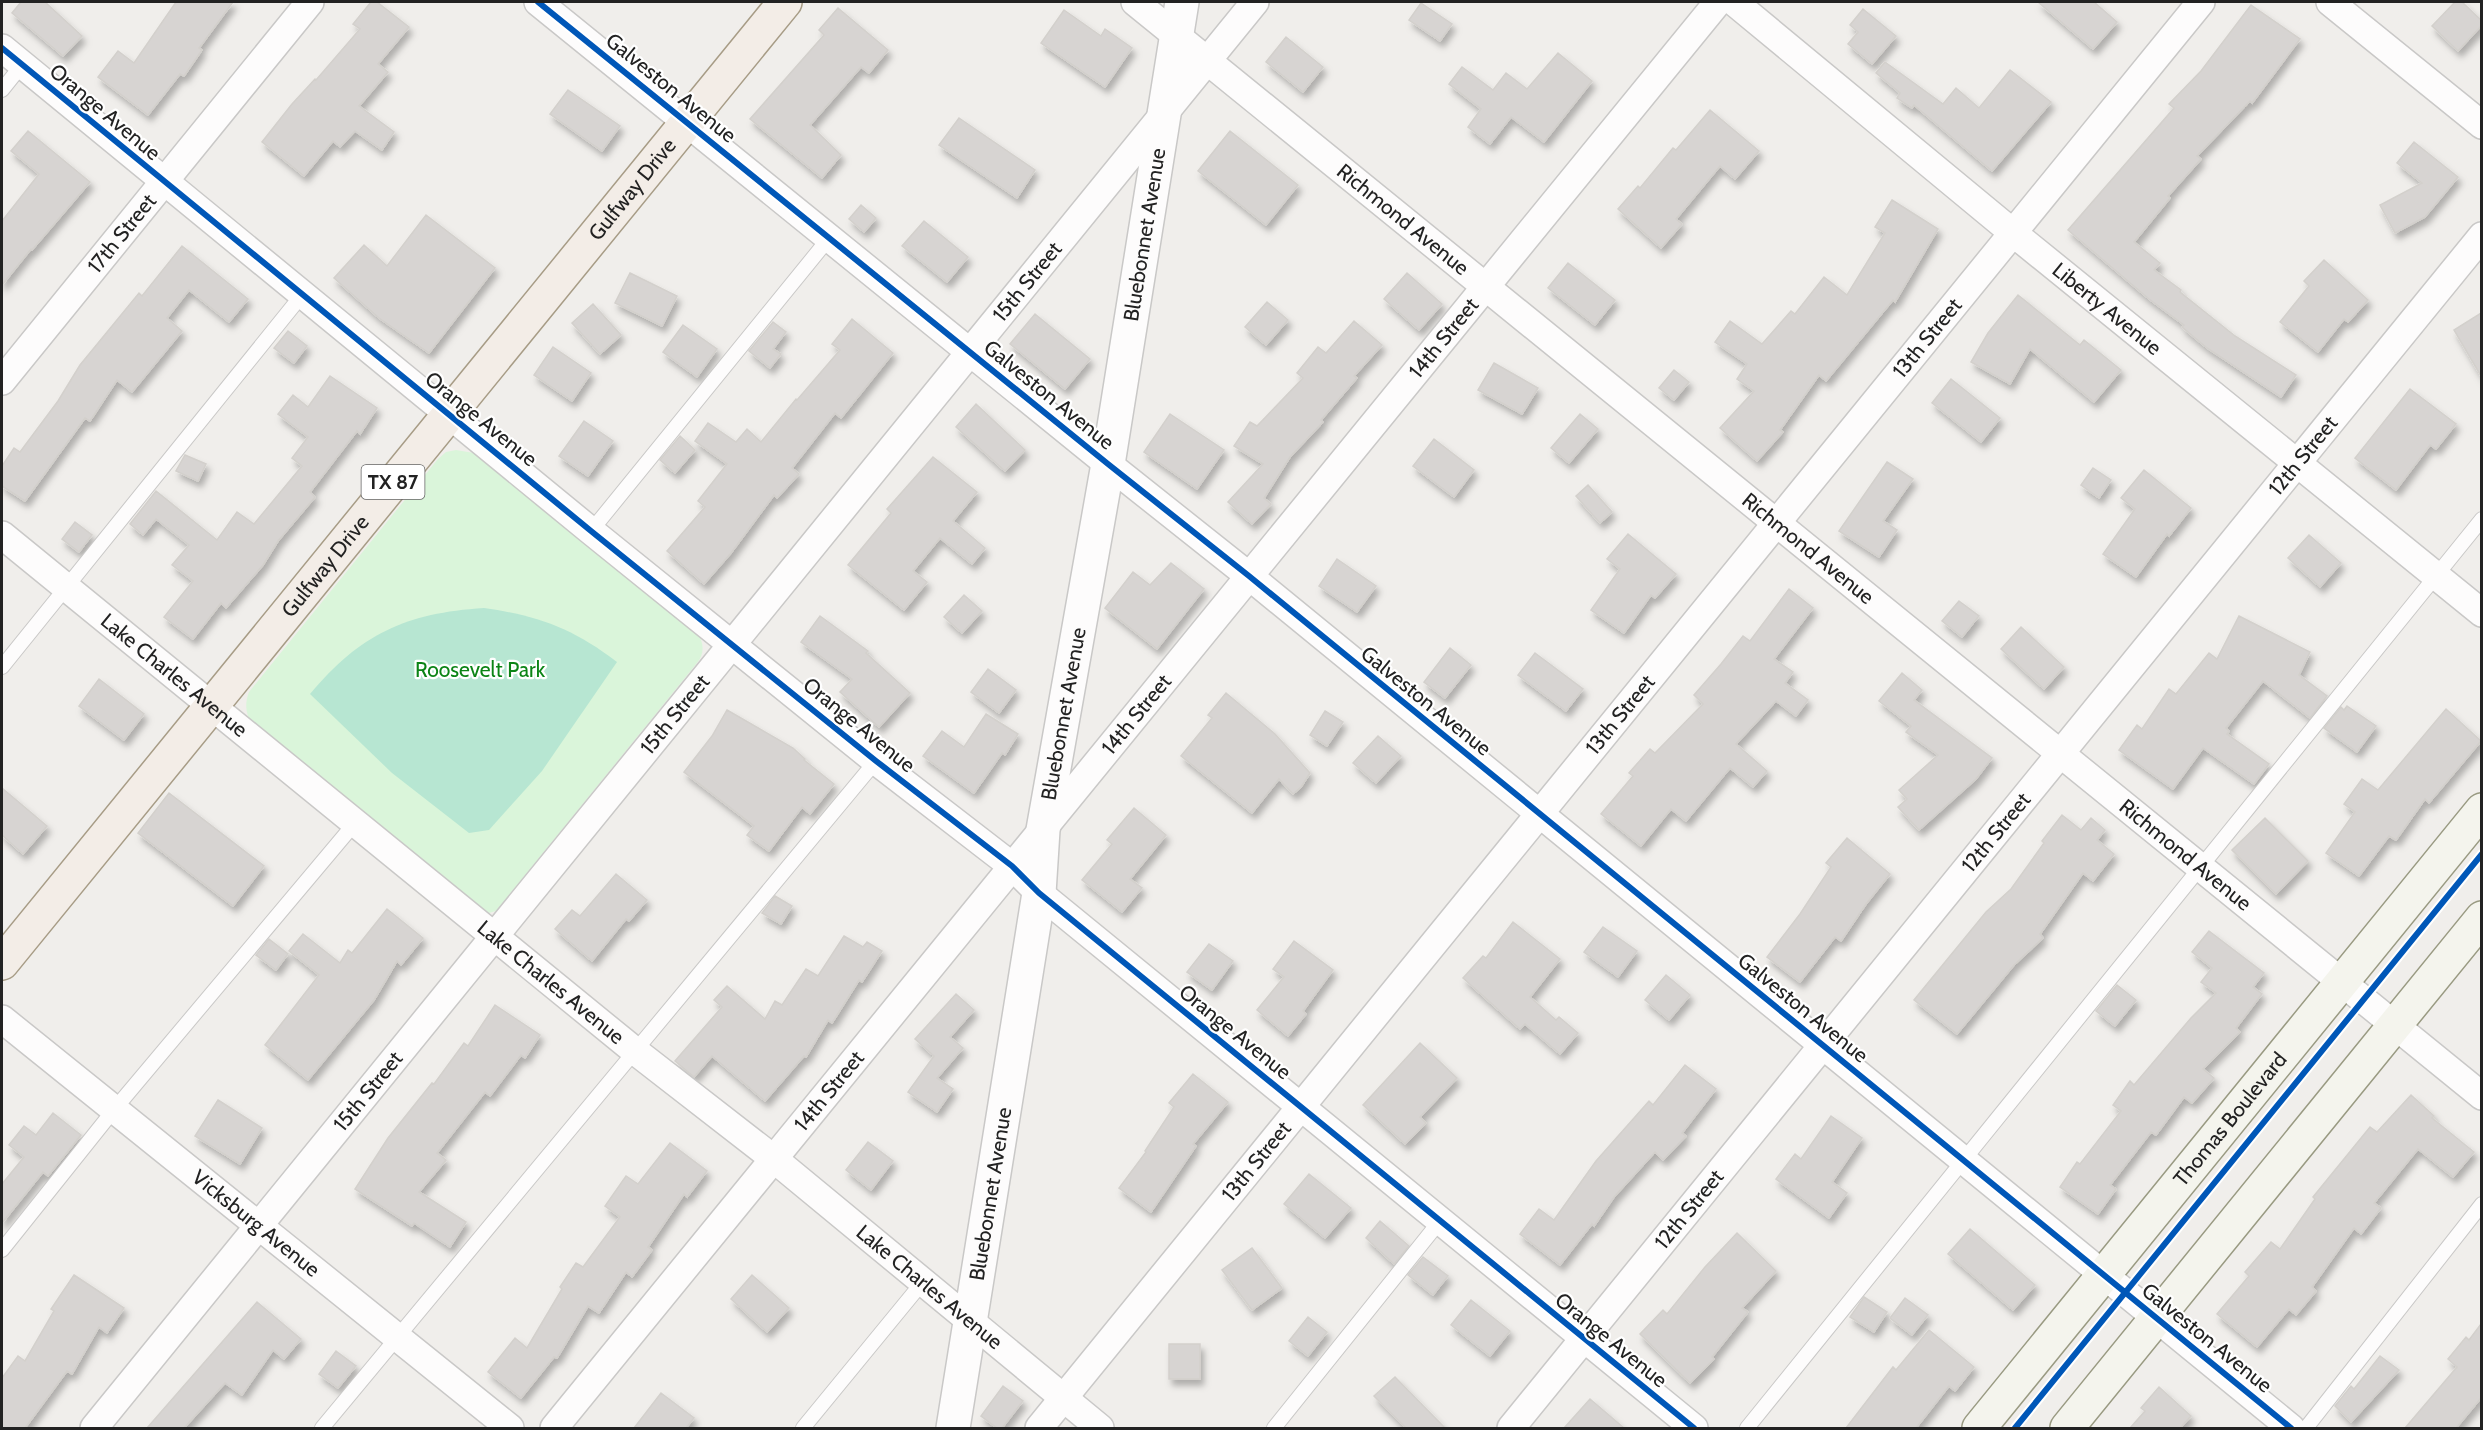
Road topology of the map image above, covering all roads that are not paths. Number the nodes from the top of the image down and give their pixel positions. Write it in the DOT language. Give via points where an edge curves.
graph roads {
  1 [pos="310,2"];
  2 [pos="538,2"];
  3 [pos="785,2"];
  4 [pos="1135,2"];
  5 [pos="1182,2"];
  6 [pos="1255,2"];
  7 [pos="1718,2"];
  8 [pos="1734,2"];
  9 [pos="2200,2"];
  10 [pos="2330,2"];
  11 [pos="1177,36"];
  12 [pos="11,57"];
  13 [pos="1207,61"];
  14 [pos="2,90"];
  15 [pos="1165,111"];
  16 [pos="686,122"];
  17 [pos="2481,125"];
  18 [pos="163,182"];
  19 [pos="2012,232"];
  20 [pos="2481,236"];
  21 [pos="830,237"];
  22 [pos="1486,286"];
  23 [pos="302,295"];
  24 [pos="969,350"];
  25 [pos="2,381"];
  26 [pos="449,413"];
  27 [pos="2296,462"];
  28 [pos="1108,464"];
  29 [pos="2481,519"];
  30 [pos="1776,523"];
  31 [pos="591,531"];
  32 [pos="2,535"];
  33 [pos="1249,576"];
  34 [pos="2436,576"];
  35 [pos="66,587"];
  36 [pos="2481,613"];
  37 [pos="731,644"];
  38 [pos="2,667"];
  39 [pos="212,705"];
  40 [pos="2060,752"];
  41 [pos="876,761"];
  42 [pos="2481,810"];
  43 [pos="1538,814"];
  44 [pos="355,823"];
  45 [pos="1043,830"];
  46 [pos="1012,866"];
  47 [pos="2202,867"];
  48 [pos="1039,893"];
  49 [pos="2481,918"];
  50 [pos="494,936"];
  51 [pos="2,963"];
  52 [pos="2342,982"];
  53 [pos="2,1019"];
  54 [pos="2395,1025"];
  55 [pos="1822,1045"];
  56 [pos="635,1051"];
  57 [pos="2481,1096"];
  58 [pos="1301,1107"];
  59 [pos="113,1111"];
  60 [pos="774,1159"];
  61 [pos="1964,1161"];
  62 [pos="2481,1204"];
  63 [pos="1440,1221"];
  64 [pos="258,1227"];
  65 [pos="2,1250"];
  66 [pos="2103,1275"];
  67 [pos="922,1283"];
  68 [pos="2157,1318"];
  69 [pos="970,1322"];
  70 [pos="1584,1338"];
  71 [pos="396,1339"];
  72 [pos="1063,1398"];
  73 [pos="94,1428"];
  74 [pos="322,1428"];
  75 [pos="510,1428"];
  76 [pos="554,1428"];
  77 [pos="803,1428"];
  78 [pos="953,1428"];
  79 [pos="1039,1428"];
  80 [pos="1100,1428"];
  81 [pos="1274,1428"];
  82 [pos="1511,1428"];
  83 [pos="1694,1428"];
  84 [pos="1747,1428"];
  85 [pos="1978,1428"];
  86 [pos="2067,1428"];
  87 [pos="2291,1428"];
  88 [pos="2306,1428"];
  1 -- 18 [label="street, 17th Street"];
  2 -- 16 [label="street, Galveston Avenue"];
  3 -- 16 [label="main road, Gulfway Drive / TX 87"];
  4 -- 11 [label="street, Richmond Avenue"];
  5 -- 11 [label="street, Bluebonnet Avenue"];
  6 -- 13 [label="street, 15th Street"];
  7 -- 22 [label="street, 14th Street"];
  8 -- 19 [label="street, Liberty Avenue"];
  9 -- 19 [label="street, 13th Street"];
  10 -- 17 [label="street"];
  11 -- 13 [label="street, Richmond Avenue"];
  11 -- 15 [label="street, Bluebonnet Avenue"];
  12 -- 14 [label="lane"];
  12 -- 18 [label="street, Orange Avenue"];
  13 -- 15 [label="street, 15th Street"];
  13 -- 22 [label="street, Richmond Avenue"];
  15 -- 24 [label="street, 15th Street"];
  15 -- 28 [label="street, Bluebonnet Avenue"];
  16 -- 21 [label="street, Galveston Avenue"];
  16 -- 26 [label="main road, Gulfway Drive / TX 87"];
  18 -- 23 [label="street, Orange Avenue"];
  18 -- 25 [label="street, 17th Street"];
  19 -- 27 [label="street, Liberty Avenue"];
  19 -- 30 [label="street, 13th Street"];
  20 -- 27 [label="street, 12th Street"];
  21 -- 24 [label="street, Galveston Avenue"];
  21 -- 31 [label="lane"];
  22 -- 30 [label="street, Richmond Avenue"];
  22 -- 33 [label="street, 14th Street"];
  23 -- 26 [label="street, Orange Avenue"];
  23 -- 35 [label="lane"];
  24 -- 28 [label="street, Galveston Avenue"];
  24 -- 37 [label="street, 15th Street"];
  26 -- 31 [label="street, Orange Avenue"];
  26 -- 39 [label="main road, Gulfway Drive / TX 87"];
  27 -- 34 [label="street, Liberty Avenue"];
  27 -- 40 [label="street, 12th Street"];
  28 -- 33 [label="street, Galveston Avenue"];
  28 -- 45 [label="street, Bluebonnet Avenue"];
  29 -- 34 [label="lane"];
  30 -- 40 [label="street, Richmond Avenue"];
  30 -- 43 [label="street, 13th Street"];
  31 -- 37 [label="street, Orange Avenue"];
  32 -- 35 [label="street, Lake Charles Avenue"];
  33 -- 43 [label="street, Galveston Avenue"];
  33 -- 45 [label="street, 14th Street"];
  34 -- 36 [label="street, Liberty Avenue"];
  34 -- 47 [label="lane"];
  35 -- 38 [label="lane"];
  35 -- 39 [label="street, Lake Charles Avenue"];
  37 -- 41 [label="street, Orange Avenue"];
  37 -- 50 [label="street, 15th Street"];
  39 -- 44 [label="street, Lake Charles Avenue"];
  39 -- 51 [label="main road, Gulfway Drive / TX 87"];
  40 -- 47 [label="street, Richmond Avenue"];
  40 -- 55 [label="street, 12th Street"];
  41 -- 46 [label="street, Orange Avenue"];
  41 -- 56 [label="lane"];
  42 -- 52 [label="main road, Thomas Boulevard"];
  43 -- 55 [label="street, Galveston Avenue"];
  43 -- 58 [label="street, 13th Street"];
  44 -- 50 [label="street, Lake Charles Avenue"];
  44 -- 59 [label="lane"];
  45 -- 46 [label="street, 14th Street"];
  45 -- 48 [label="street, Bluebonnet Avenue"];
  46 -- 48 [label="street, Orange Avenue"];
  46 -- 60 [label="street, 14th Street"];
  47 -- 52 [label="street, Richmond Avenue"];
  47 -- 61 [label="lane"];
  48 -- 58 [label="street, Orange Avenue"];
  48 -- 69 [label="street, Bluebonnet Avenue"];
  49 -- 54 [label="main road"];
  50 -- 56 [label="street, Lake Charles Avenue"];
  50 -- 64 [label="street, 15th Street"];
  52 -- 54 [label="street, Richmond Avenue"];
  52 -- 66 [label="main road, Thomas Boulevard"];
  53 -- 59 [label="street, Vicksburg Avenue"];
  54 -- 57 [label="street, Richmond Avenue"];
  54 -- 68 [label="main road"];
  55 -- 61 [label="street, Galveston Avenue"];
  55 -- 70 [label="street, 12th Street"];
  56 -- 60 [label="street, Lake Charles Avenue"];
  56 -- 71 [label="lane"];
  58 -- 63 [label="street, Orange Avenue"];
  58 -- 72 [label="street, 13th Street"];
  59 -- 64 [label="street, Vicksburg Avenue"];
  59 -- 65 [label="lane"];
  60 -- 67 [label="street, Lake Charles Avenue"];
  60 -- 76 [label="street, 14th Street"];
  61 -- 66 [label="street, Galveston Avenue"];
  61 -- 84 [label="lane"];
  62 -- 88 [label="lane"];
  63 -- 70 [label="street, Orange Avenue"];
  63 -- 81 [label="lane"];
  64 -- 71 [label="street, Vicksburg Avenue"];
  64 -- 73 [label="street, 15th Street"];
  66 -- 68 [label="street, Galveston Avenue"];
  66 -- 85 [label="main road, Thomas Boulevard"];
  67 -- 69 [label="street, Lake Charles Avenue"];
  67 -- 77 [label="lane"];
  68 -- 86 [label="main road"];
  68 -- 87 [label="street, Galveston Avenue"];
  69 -- 72 [label="street, Lake Charles Avenue"];
  69 -- 78 [label="street, Bluebonnet Avenue"];
  70 -- 82 [label="street, 12th Street"];
  70 -- 83 [label="street, Orange Avenue"];
  71 -- 74 [label="lane"];
  71 -- 75 [label="street, Vicksburg Avenue"];
  72 -- 79 [label="street, 13th Street"];
  72 -- 80 [label="street, Lake Charles Avenue"];
}
